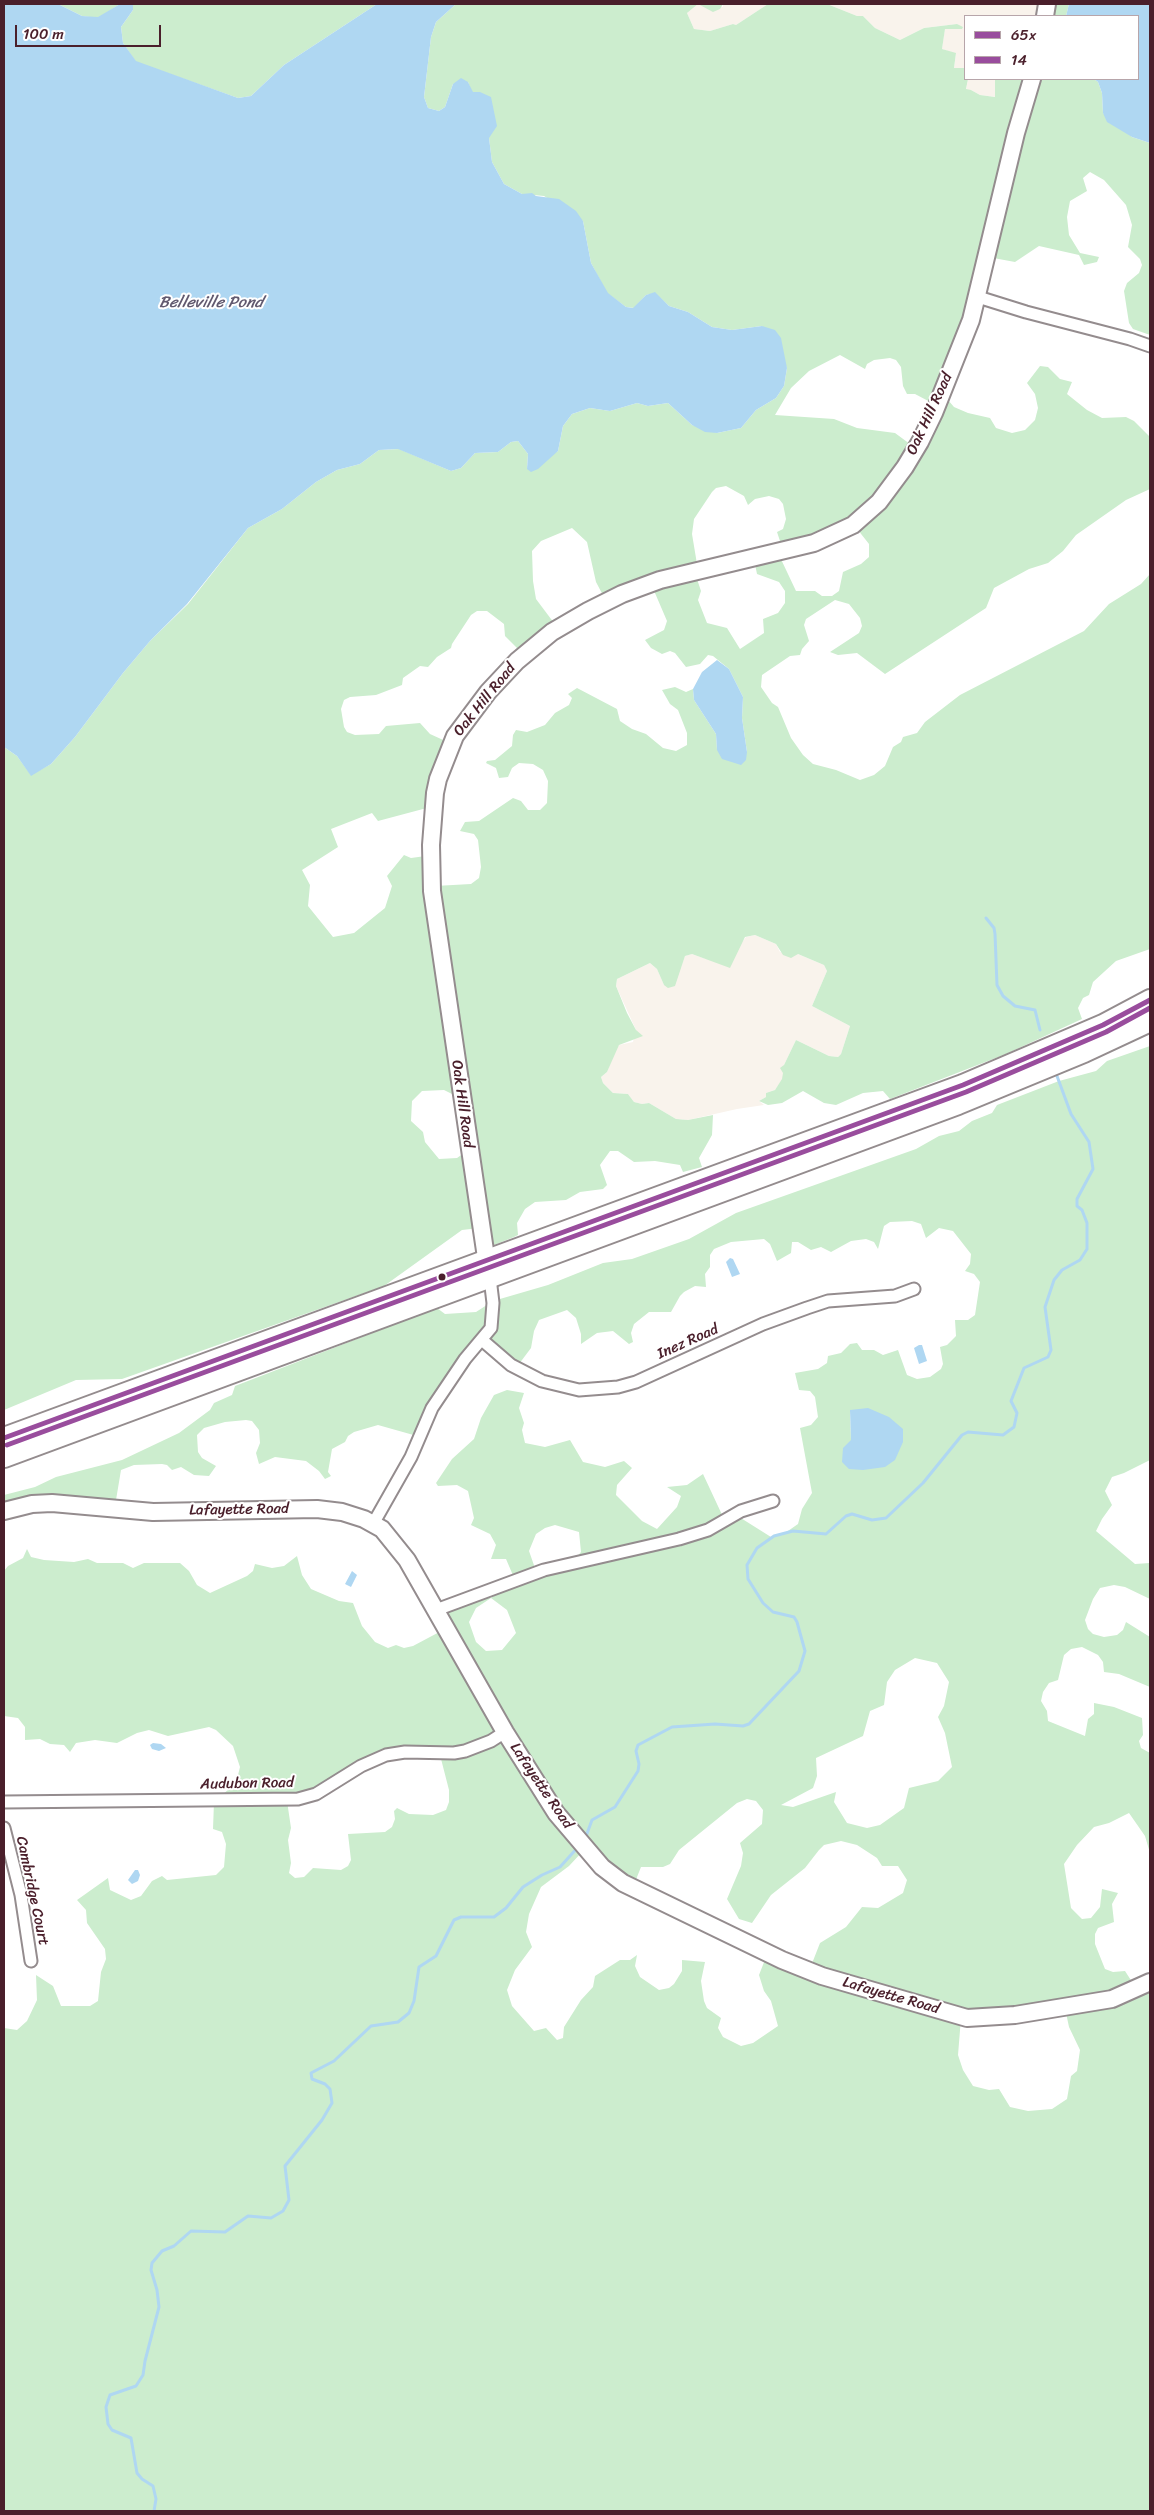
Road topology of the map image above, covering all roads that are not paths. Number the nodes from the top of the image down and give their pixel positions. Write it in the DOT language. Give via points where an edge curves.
graph roads {
  1 [pos="1032,80"];
  2 [pos="978,296"];
  3 [pos="1150,346"];
  4 [pos="1150,1000"];
  5 [pos="1150,1021"];
  6 [pos="487,1270"];
  7 [pos="914,1289"];
  8 [pos="482,1340"];
  9 [pos="4,1438"];
  10 [pos="4,1457"];
  11 [pos="773,1501"];
  12 [pos="4,1511"];
  13 [pos="373,1524"];
  14 [pos="436,1610"];
  15 [pos="505,1732"];
  16 [pos="4,1802"];
  17 [pos="4,1828"];
  18 [pos="31,1961"];
  19 [pos="1150,1982"];
  1 -- 2 [label="street, Oak Hill Road" via="995,217"];
  2 -- 3 [label="street"];
  2 -- 6 [label="street, Oak Hill Road" via="964,339 920,442 889,488 866,514 841,532 814,543 660,580 588,611 552,632 517,661 492,687 455,736 435,793 432,891"];
  4 -- 6 [label="highway" via="1103,1025 963,1085"];
  5 -- 6 [label="highway" via="966,1100"];
  6 -- 8 [label="street, Oak Hill Road" via="493,1317 491,1328"];
  6 -- 9 [label="highway"];
  6 -- 10 [label="highway" via="272,1356"];
  7 -- 8 [label="street, Inez Road" via="895,1296 828,1301 806,1308 618,1387 579,1390 542,1381 511,1365"];
  8 -- 13 [label="street, Oak Hill Road" via="432,1408 410,1458"];
  11 -- 14 [label="street" via="741,1511 708,1530 544,1570"];
  12 -- 13 [label="street, Lafayette Road" via="52,1503 153,1512 317,1509 353,1515"];
  13 -- 14 [label="street, Lafayette Road" via="397,1545"];
  14 -- 15 [label="street, Lafayette Road"];
  15 -- 16 [label="street, Audubon Road" via="466,1752 386,1755 361,1766 316,1794 298,1799"];
  15 -- 19 [label="street, Lafayette Road" via="556,1813 612,1876 782,1960 822,1976 967,2018 1015,2015 1112,1999"];
  17 -- 18 [label="street, Cambridge Court" via="21,1895"];
}
